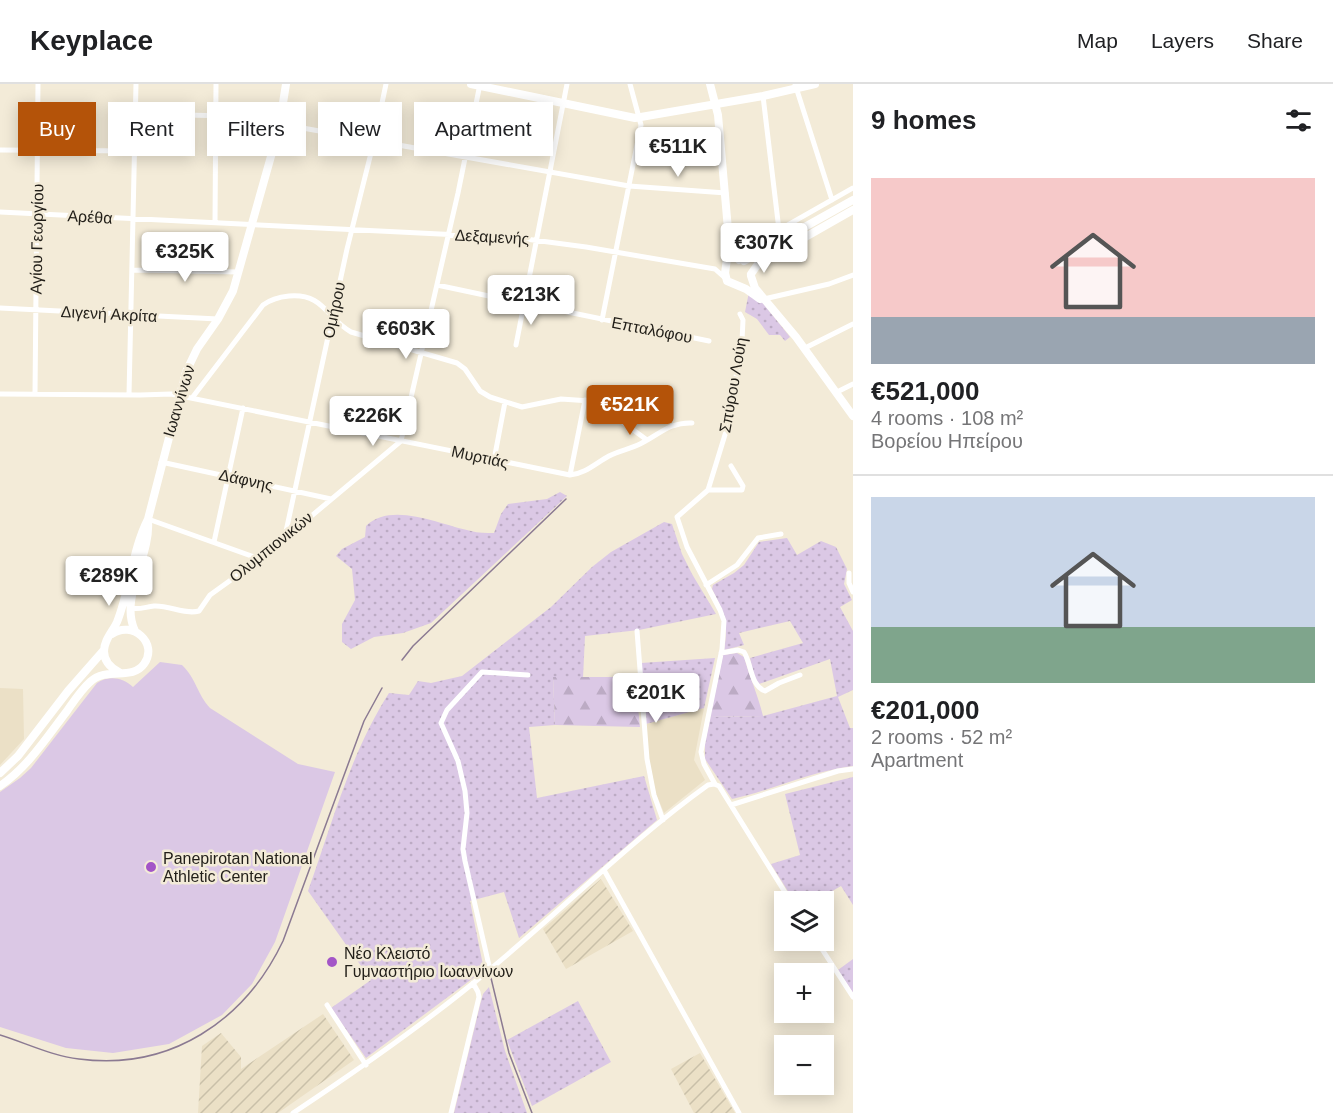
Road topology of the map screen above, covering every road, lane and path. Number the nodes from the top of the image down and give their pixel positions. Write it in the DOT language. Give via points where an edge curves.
graph roads {
  1 [pos="38,84"];
  2 [pos="136,84"];
  3 [pos="216,84"];
  4 [pos="286,84"];
  5 [pos="386,84"];
  6 [pos="567,84"];
  7 [pos="630,84"];
  8 [pos="710,84"];
  9 [pos="815,84"];
  10 [pos="477,85"];
  11 [pos="796,87"];
  12 [pos="763,96"];
  13 [pos="38,102"];
  14 [pos="136,102"];
  15 [pos="215,102"];
  16 [pos="283,102"];
  17 [pos="382,102"];
  18 [pos="563,103"];
  19 [pos="717,104"];
  20 [pos="640,117"];
  21 [pos="402,146"];
  22 [pos="0,150"];
  23 [pos="18,150"];
  24 [pos="38,156"];
  25 [pos="136,156"];
  26 [pos="215,156"];
  27 [pos="271,156"];
  28 [pos="370,156"];
  29 [pos="465,157"];
  30 [pos="549,172"];
  31 [pos="629,186"];
  32 [pos="853,188"];
  33 [pos="726,193"];
  34 [pos="832,200"];
  35 [pos="853,200"];
  36 [pos="853,210"];
  37 [pos="0,212"];
  38 [pos="37,214"];
  39 [pos="134,219"];
  40 [pos="215,223"];
  41 [pos="252,225"];
  42 [pos="352,229"];
  43 [pos="779,230"];
  44 [pos="449,235"];
  45 [pos="536,240"];
  46 [pos="729,241"];
  47 [pos="616,252"];
  48 [pos="741,261"];
  49 [pos="727,265"];
  50 [pos="133,270"];
  51 [pos="239,272"];
  52 [pos="751,275"];
  53 [pos="853,275"];
  54 [pos="725,278"];
  55 [pos="437,285"];
  56 [pos="738,286"];
  57 [pos="503,299"];
  58 [pos="766,302"];
  59 [pos="524,303"];
  60 [pos="0,308"];
  61 [pos="36,310"];
  62 [pos="741,314"];
  63 [pos="132,315"];
  64 [pos="332,315"];
  65 [pos="218,319"];
  66 [pos="602,320"];
  67 [pos="853,324"];
  68 [pos="709,341"];
  69 [pos="516,345"];
  70 [pos="805,348"];
  71 [pos="421,353"];
  72 [pos="853,384"];
  73 [pos="837,392"];
  74 [pos="0,394"];
  75 [pos="35,394"];
  76 [pos="129,395"];
  77 [pos="179,395"];
  78 [pos="192,398"];
  79 [pos="585,400"];
  80 [pos="505,402"];
  81 [pos="243,408"];
  82 [pos="853,416"];
  83 [pos="310,422"];
  84 [pos="692,423"];
  85 [pos="401,441"];
  86 [pos="647,441"];
  87 [pos="494,460"];
  88 [pos="162,462"];
  89 [pos="731,466"];
  90 [pos="570,475"];
  91 [pos="229,476"];
  92 [pos="708,490"];
  93 [pos="296,491"];
  94 [pos="331,499"];
  95 [pos="148,519"];
  96 [pos="781,534"];
  97 [pos="285,536"];
  98 [pos="214,543"];
  99 [pos="260,559"];
  100 [pos="849,573"];
  101 [pos="706,585"];
  102 [pos="853,592"];
  103 [pos="130,608"];
  104 [pos="135,630"];
  105 [pos="637,631"];
  106 [pos="109,637"];
  107 [pos="104,650"];
  108 [pos="721,653"];
  109 [pos="119,672"];
  110 [pos="528,675"];
  111 [pos="800,675"];
  112 [pos="853,769"];
  113 [pos="0,773"];
  114 [pos="715,784"];
  115 [pos="0,786"];
  116 [pos="731,805"];
  117 [pos="663,820"];
  118 [pos="604,870"];
  119 [pos="784,891"];
  120 [pos="823,951"];
  121 [pos="490,970"];
  122 [pos="473,983"];
  123 [pos="853,997"];
  124 [pos="327,1005"];
  125 [pos="366,1065"];
  126 [pos="293,1113"];
  127 [pos="451,1113"];
  128 [pos="739,1113"];
  1 -- 13 [label="street, Αγίου Γεωργίου"];
  2 -- 14 [label="street"];
  3 -- 15 [label="street"];
  4 -- 16 [label="main road, Ιωαννίνων"];
  5 -- 17 [label="street, Ομήρου"];
  6 -- 18 [label="street"];
  7 -- 20 [label="street"];
  8 -- 19 [label="main road"];
  9 -- 11 [label="main road"];
  10 -- 18 [label="main road"];
  10 -- 29 [label="street"];
  11 -- 12 [label="main road"];
  11 -- 34 [label="street"];
  12 -- 19 [label="main road"];
  12 -- 43 [label="street"];
  18 -- 20 [label="main road"];
  18 -- 30 [label="street"];
  19 -- 20 [label="main road"];
  19 -- 33 [label="main road"];
  20 -- 31 [label="street"];
  21 -- 29 [label="street"];
  22 -- 23 [label="street"];
  24 -- 38 [label="street, Αγίου Γεωργίου"];
  25 -- 39 [label="street"];
  26 -- 40 [label="street"];
  27 -- 41 [label="main road, Ιωαννίνων"];
  28 -- 42 [label="street, Ομήρου"];
  29 -- 30 [label="street"];
  29 -- 44 [label="street"];
  30 -- 31 [label="street"];
  30 -- 45 [label="street"];
  31 -- 33 [label="street"];
  31 -- 47 [label="street"];
  32 -- 34 [label="street"];
  33 -- 46 [label="main road"];
  34 -- 43 [label="street"];
  35 -- 48 [label="main road"];
  36 -- 52 [label="main road" via="758,264"];
  37 -- 38 [label="street, Αρέθα"];
  38 -- 39 [label="street, Αρέθα"];
  38 -- 61 [label="street, Αγίου Γεωργίου"];
  39 -- 40 [label="street, Αρέθα"];
  39 -- 50 [label="street"];
  40 -- 41 [label="street, Αρέθα"];
  41 -- 42 [label="street, Δεξαμενής"];
  41 -- 51 [label="main road, Ιωαννίνων"];
  42 -- 44 [label="street, Δεξαμενής"];
  42 -- 64 [label="street, Ομήρου"];
  43 -- 46 [label="street" via="747,248 739,249"];
  44 -- 45 [label="street, Δεξαμενής"];
  44 -- 55 [label="street"];
  45 -- 47 [label="street, Δεξαμενής"];
  45 -- 59 [label="street"];
  46 -- 48 [label="main road"];
  46 -- 49 [label="main road"];
  47 -- 54 [label="street, Δεξαμενής" via="715,269"];
  47 -- 66 [label="street"];
  48 -- 49 [label="main road"];
  48 -- 52 [label="main road" via="750,268"];
  49 -- 54 [label="main road"];
  50 -- 51 [label="street"];
  50 -- 63 [label="street"];
  51 -- 65 [label="main road, Ιωαννίνων"];
  52 -- 56 [label="main road"];
  52 -- 58 [label="main road" via="753,285"];
  53 -- 58 [label="street"];
  54 -- 56 [label="main road"];
  55 -- 57 [label="street"];
  55 -- 71 [label="street"];
  56 -- 58 [label="main road"];
  58 -- 70 [label="main road"];
  59 -- 66 [label="street, Επταλόφου"];
  59 -- 69 [label="street"];
  60 -- 61 [label="street, Διγενή Ακρίτα"];
  61 -- 63 [label="street, Διγενή Ακρίτα"];
  61 -- 75 [label="street, Αγίου Γεωργίου"];
  62 -- 92 [label="street, Σπύρου Λούη" via="741,348 728,425"];
  63 -- 65 [label="street, Διγενή Ακρίτα"];
  63 -- 76 [label="street"];
  64 -- 71 [label="street" via="351,332"];
  64 -- 78 [label="street" via="306,297 279,297 267,302"];
  64 -- 83 [label="street, Ομήρου"];
  65 -- 77 [label="main road, Ιωαννίνων" via="194,356"];
  66 -- 68 [label="street, Επταλόφου"];
  67 -- 70 [label="street"];
  70 -- 73 [label="main road"];
  71 -- 80 [label="street" via="460,365 483,393"];
  71 -- 85 [label="street"];
  72 -- 73 [label="street"];
  73 -- 82 [label="main road"];
  74 -- 75 [label="street, Μυρτιάς"];
  75 -- 76 [label="street, Μυρτιάς"];
  76 -- 77 [label="street, Μυρτιάς"];
  77 -- 78 [label="street, Μυρτιάς"];
  77 -- 88 [label="main road, Ιωαννίνων"];
  78 -- 81 [label="street, Μυρτιάς"];
  79 -- 80 [label="street" via="555,399 522,406"];
  79 -- 86 [label="street" via="604,408"];
  79 -- 90 [label="street"];
  80 -- 87 [label="street"];
  81 -- 83 [label="street, Μυρτιάς"];
  81 -- 91 [label="street"];
  83 -- 85 [label="street, Μυρτιάς"];
  83 -- 93 [label="street, Ομήρου"];
  84 -- 86 [label="street, Σπύρου Λούη" via="679,422"];
  85 -- 87 [label="street, Μυρτιάς"];
  85 -- 94 [label="street, Ολυμπιονικών"];
  86 -- 90 [label="street, Σπύρου Λούη"];
  87 -- 90 [label="street, Μυρτιάς"];
  88 -- 91 [label="street, Δάφνης"];
  88 -- 95 [label="main road, Ιωαννίνων"];
  89 -- 92 [label="street" via="743,489"];
  91 -- 93 [label="street, Δάφνης"];
  91 -- 98 [label="street"];
  92 -- 101 [label="street" via="677,517"];
  93 -- 94 [label="street, Δάφνης"];
  93 -- 97 [label="street, Ομήρου"];
  94 -- 97 [label="street, Ολυμπιονικών"];
  95 -- 98 [label="street"];
  95 -- 103 [label="main road"];
  95 -- 106 [label="main road"];
  96 -- 101 [label="street" via="758,538 737,565"];
  97 -- 99 [label="street, Ολυμπιονικών"];
  98 -- 99 [label="street"];
  99 -- 103 [label="street, Ολυμπιονικών" via="215,592 197,612 155,606"];
  100 -- 102 [label="street"];
  101 -- 108 [label="street" via="724,621"];
  103 -- 104 [label="main road" via="130,622"];
  104 -- 106 [label="main road" via="121,630"];
  104 -- 109 [label="main road" via="146,640 148,656 134,672"];
  105 -- 117 [label="street" via="647,759"];
  106 -- 107 [label="main road"];
  107 -- 109 [label="main road" via="107,663"];
  107 -- 113 [label="main road"];
  108 -- 111 [label="street" via="744,652 755,682 765,691"];
  108 -- 114 [label="street" via="701,752"];
  109 -- 115 [label="main road" via="90,681 28,761"];
  110 -- 121 [label="street" via="482,672 447,710 441,723 463,782 467,808 465,861"];
  112 -- 116 [label="street"];
  114 -- 116 [label="street"];
  114 -- 117 [label="street" via="706,786"];
  116 -- 119 [label="street"];
  117 -- 118 [label="street"];
  118 -- 121 [label="street"];
  118 -- 128 [label="street"];
  120 -- 123 [label="street"];
  121 -- 122 [label="street"];
  122 -- 125 [label="street"];
  122 -- 127 [label="street" via="479,997"];
  124 -- 125 [label="street"];
  125 -- 126 [label="street"];
}
